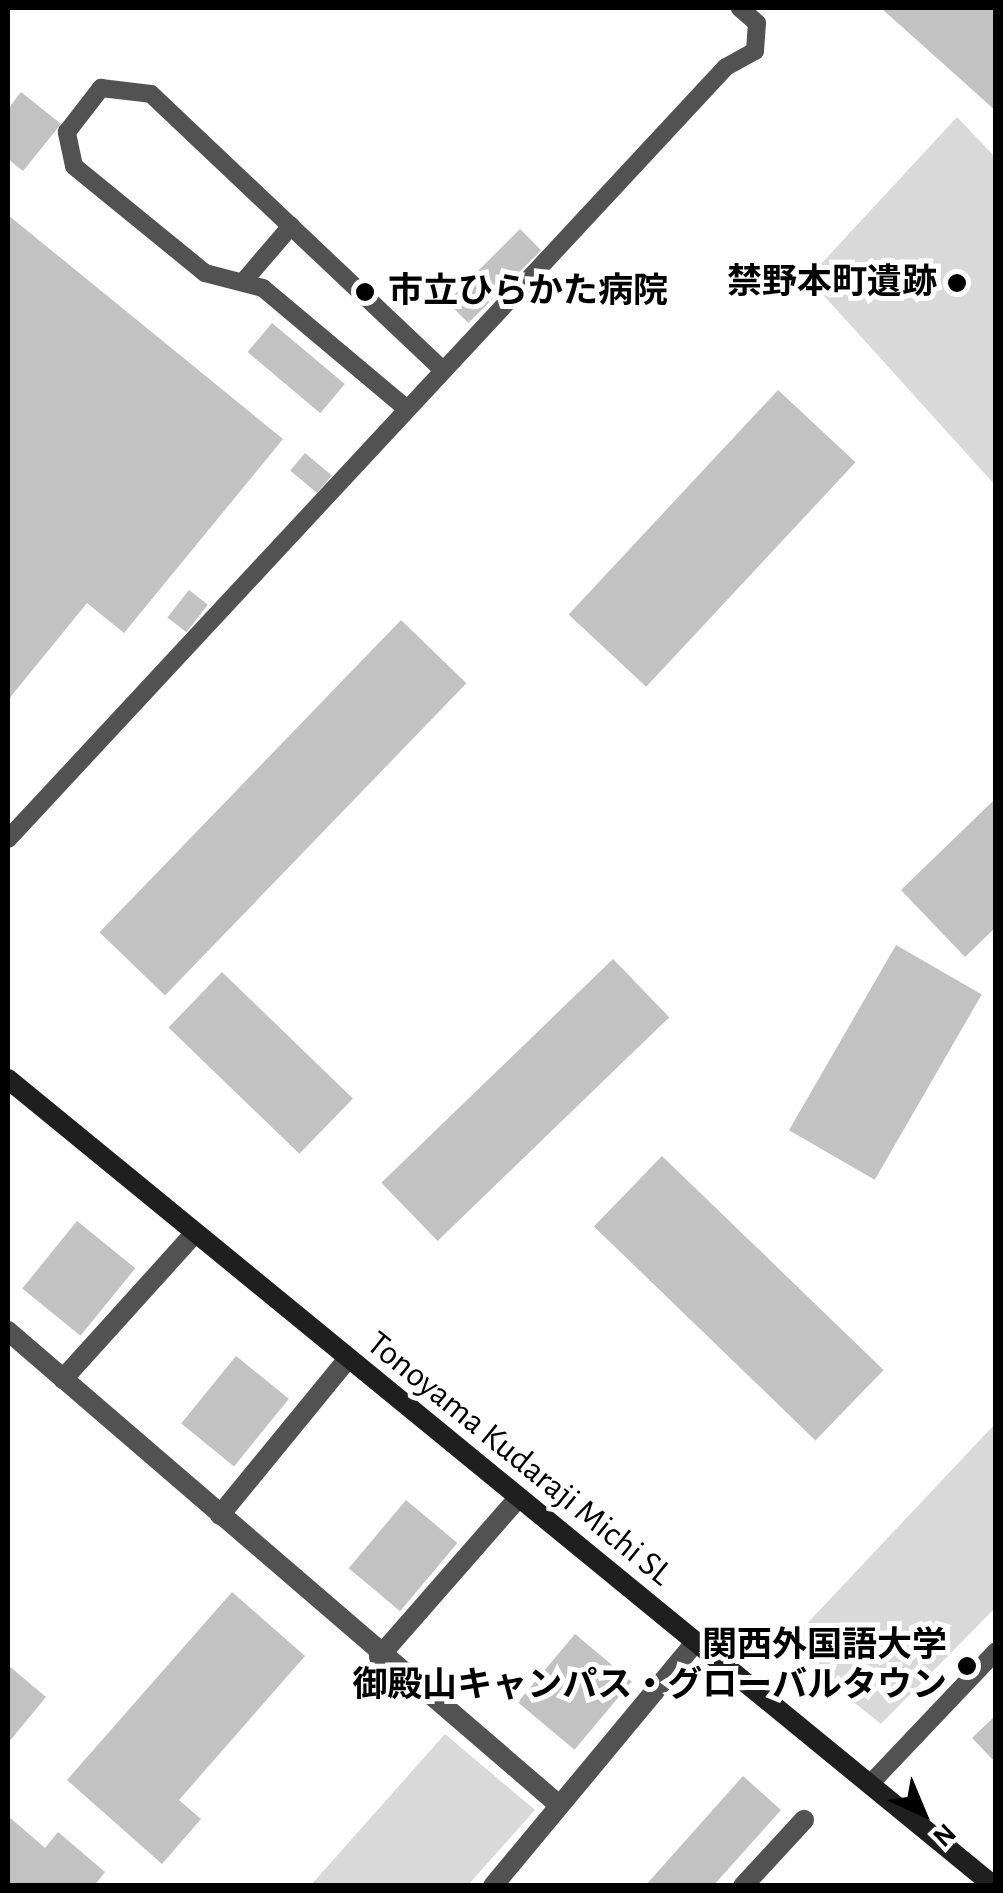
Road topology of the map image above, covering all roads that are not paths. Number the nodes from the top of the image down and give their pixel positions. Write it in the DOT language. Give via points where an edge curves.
graph roads {
  1 [pos="740,8"];
  2 [pos="291,226"];
  3 [pos="243,282"];
  4 [pos="443,370"];
  5 [pos="407,409"];
  6 [pos="8,839"];
  7 [pos="8,1079"];
  8 [pos="194,1234"];
  9 [pos="8,1332"];
  10 [pos="346,1361"];
  11 [pos="63,1379"];
  12 [pos="518,1498"];
  13 [pos="220,1514"];
  14 [pos="694,1644"];
  15 [pos="996,1651"];
  16 [pos="379,1657"];
  17 [pos="870,1784"];
  18 [pos="559,1806"];
  19 [pos="804,1820"];
  20 [pos="493,1886"];
  21 [pos="743,1886"];
  22 [pos="994,1886"];
  1 -- 4 [label="lane" via="757,23 755,51 726,66"];
  2 -- 3 [label="lane"];
  2 -- 3 [label="lane" via="151,94 101,88 66,132 74,166 205,273"];
  2 -- 4 [label="lane"];
  3 -- 5 [label="lane" via="263,288"];
  4 -- 5 [label="lane"];
  5 -- 6 [label="lane"];
  7 -- 8 [label="street, Tonoyama Kudaraji Michi SL"];
  8 -- 10 [label="street, Tonoyama Kudaraji Michi SL"];
  8 -- 11 [label="street"];
  9 -- 11 [label="street"];
  10 -- 12 [label="street, Tonoyama Kudaraji Michi SL"];
  10 -- 13 [label="street"];
  11 -- 13 [label="street"];
  12 -- 14 [label="street, Tonoyama Kudaraji Michi SL"];
  12 -- 16 [label="street"];
  13 -- 16 [label="street"];
  14 -- 17 [label="street, Tonoyama Kudaraji Michi SL"];
  14 -- 18 [label="street"];
  15 -- 17 [label="lane"];
  16 -- 18 [label="street"];
  17 -- 22 [label="street, Tonoyama Kudaraji Michi SL"];
  18 -- 20 [label="street"];
  19 -- 21 [label="street"];
}
